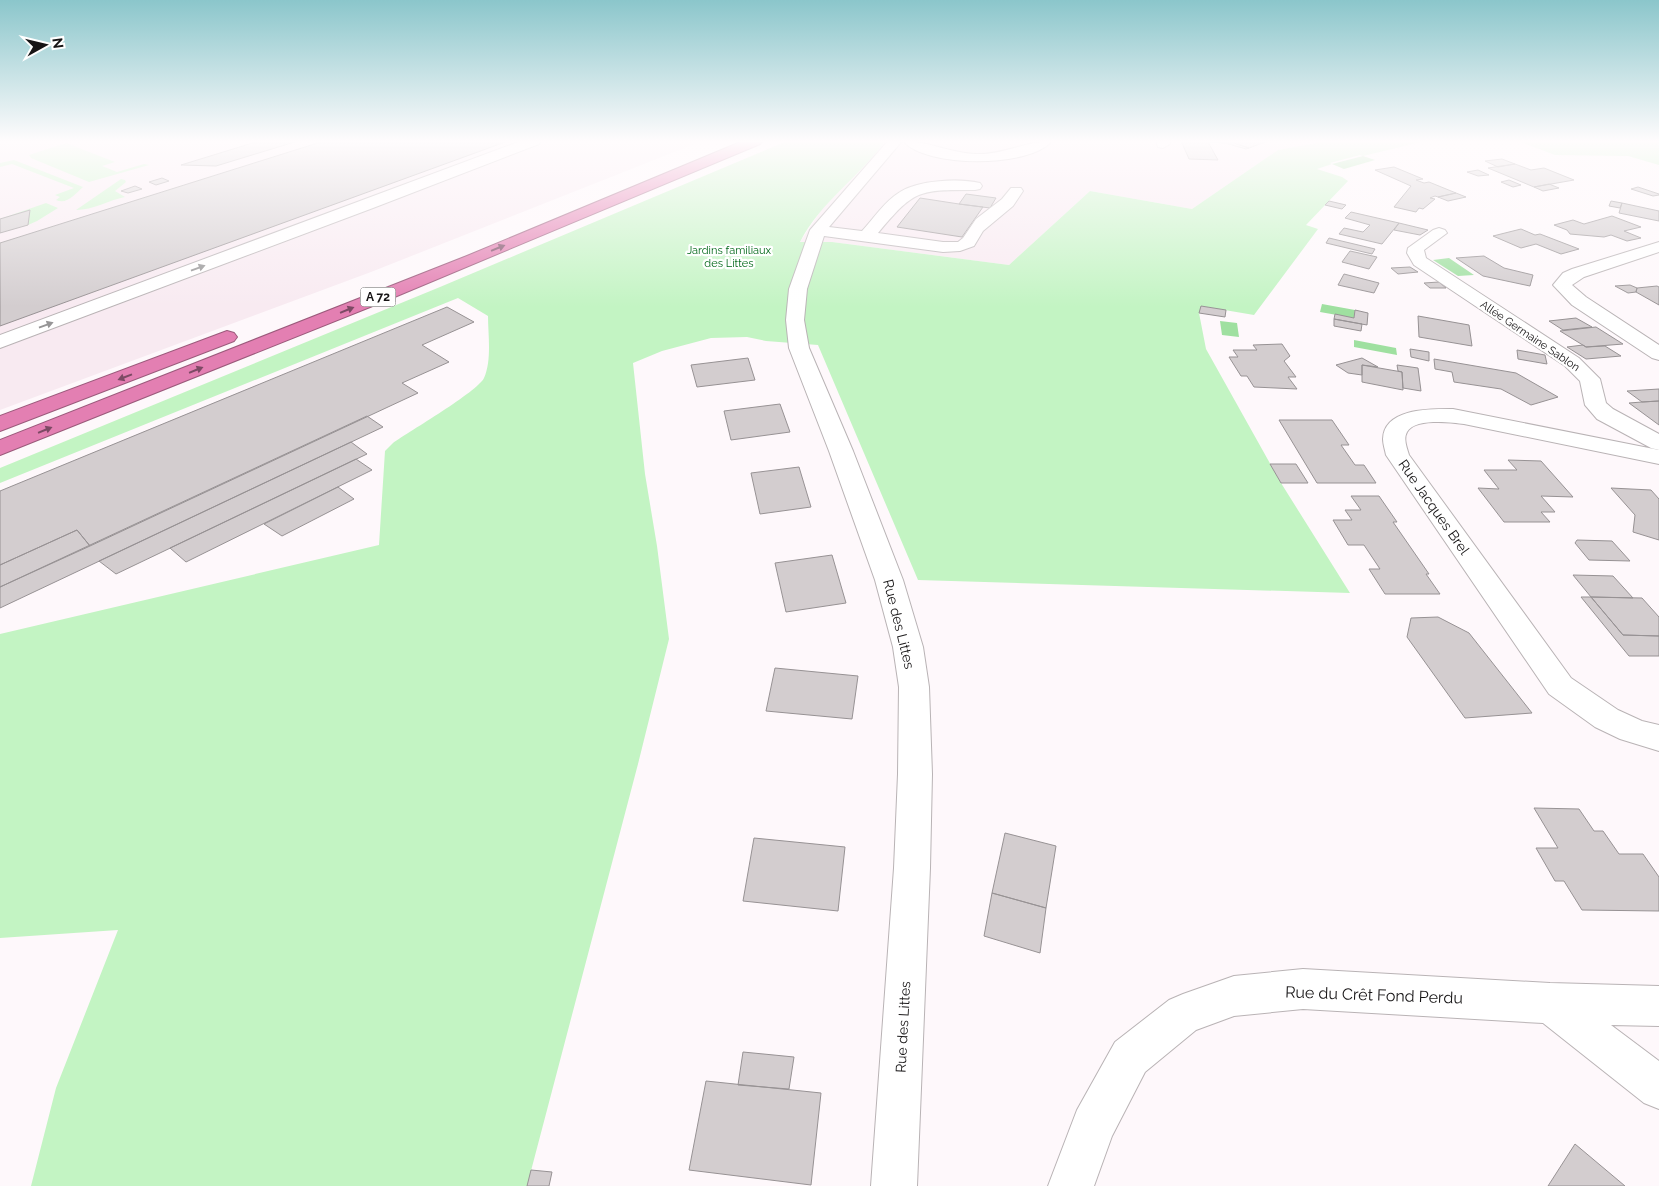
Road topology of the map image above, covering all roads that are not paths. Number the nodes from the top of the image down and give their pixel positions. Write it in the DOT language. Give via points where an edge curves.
graph roads {
  1 [pos="390,196"];
  2 [pos="626,196"];
  3 [pos="847,196"];
  4 [pos="904,196"];
  5 [pos="1013,196"];
  6 [pos="818,230"];
  7 [pos="1439,232"];
  8 [pos="867,235"];
  9 [pos="1659,246"];
  10 [pos="448,252"];
  11 [pos="291,313"];
  12 [pos="244,331"];
  13 [pos="0,342"];
  14 [pos="1659,354"];
  15 [pos="0,424"];
  16 [pos="1659,443"];
  17 [pos="0,448"];
  18 [pos="1659,457"];
  19 [pos="1659,738"];
  20 [pos="1550,1002"];
  21 [pos="1659,1006"];
  22 [pos="1659,1088"];
  23 [pos="894,1186"];
  24 [pos="1071,1186"];
  13 -- 1 [label="street, one-way"];
  17 -- 2 [label="highway, A 72, one-way"];
  3 -- 6 [label="street, Rue des Littes"];
  4 -- 8 [label="street"];
  5 -- 8 [label="street" via="1008,205 977,228 970,241 960,246 943,247"];
  6 -- 8 [label="street"];
  6 -- 23 [label="street, Rue des Littes" via="798,289 794,320 799,348 889,580 908,647 914,687 912,868"];
  7 -- 16 [label="street, Allée Germaine Sablon" via="1416,248 1415,254 1420,261 1572,362 1590,379 1596,405 1605,414"];
  9 -- 14 [label="street" via="1578,273 1562,285 1579,301"];
  10 -- 11 [label="highway, A 72"];
  12 -- 15 [label="highway, one-way"];
  18 -- 19 [label="street, Rue Jacques Brel" via="1439,414 1406,421 1398,426 1393,439 1398,455 1560,686 1579,702 1628,730"];
  20 -- 21 [label="street, Rue du Crêt Fond Perdu"];
  20 -- 22 [label="street"];
  20 -- 24 [label="street, Rue du Crêt Fond Perdu" via="1303,989 1234,996 1182,1014 1130,1058 1093,1126"];
}
